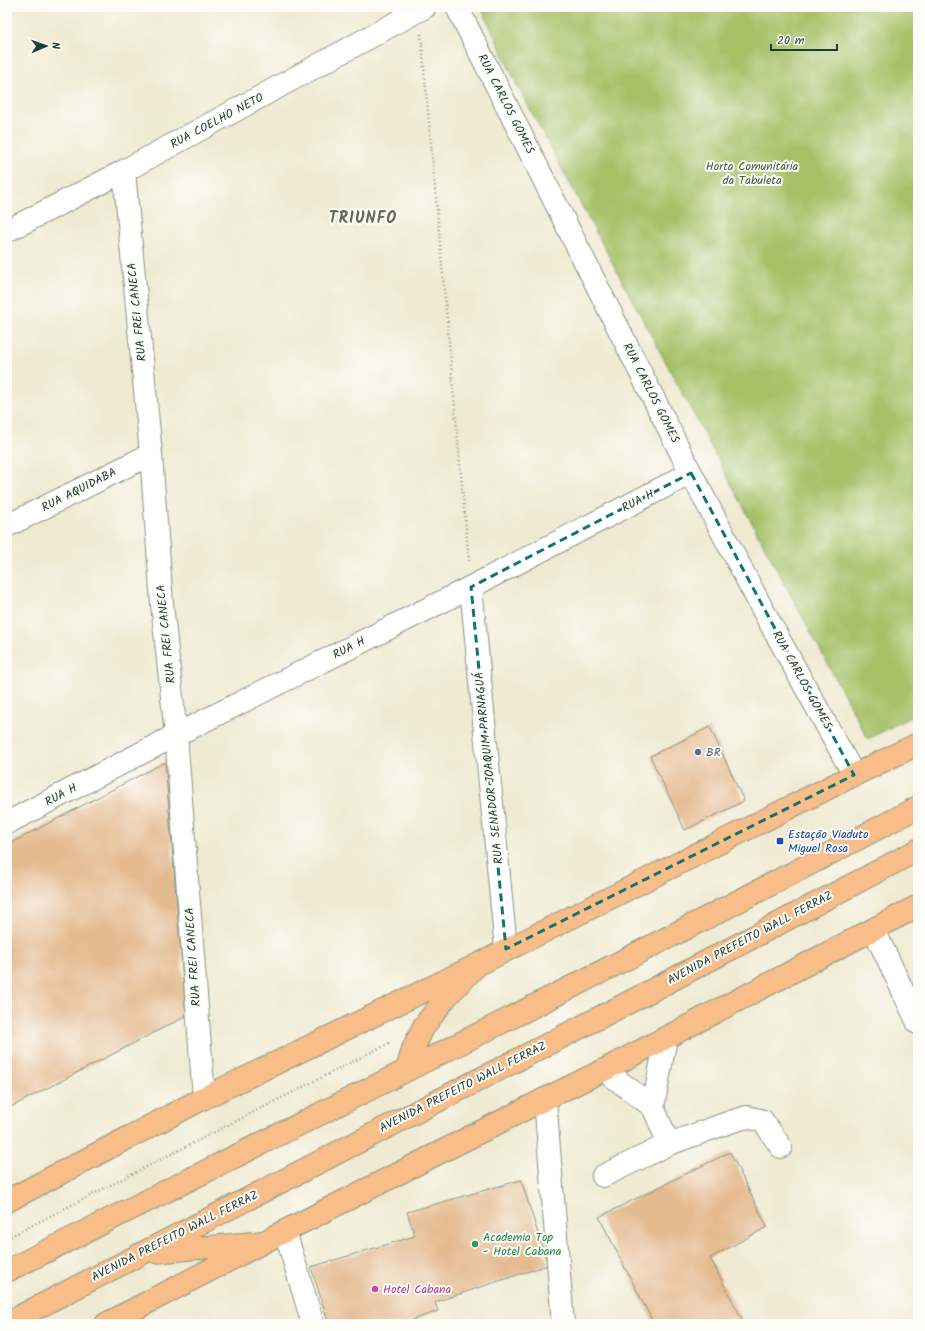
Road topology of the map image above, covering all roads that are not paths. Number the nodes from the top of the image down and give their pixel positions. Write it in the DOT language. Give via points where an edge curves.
graph roads {
  1 [pos="457,7"];
  2 [pos="422,9"];
  3 [pos="124,172"];
  4 [pos="7,231"];
  5 [pos="151,454"];
  6 [pos="692,473"];
  7 [pos="7,526"];
  8 [pos="471,587"];
  9 [pos="176,735"];
  10 [pos="918,744"];
  11 [pos="854,775"];
  12 [pos="918,807"];
  13 [pos="7,823"];
  14 [pos="918,850"];
  15 [pos="918,906"];
  16 [pos="874,930"];
  17 [pos="506,949"];
  18 [pos="477,965"];
  19 [pos="918,1024"];
  20 [pos="666,1038"];
  21 [pos="407,1070"];
  22 [pos="604,1070"];
  23 [pos="204,1098"];
  24 [pos="545,1099"];
  25 [pos="653,1107"];
  26 [pos="669,1144"];
  27 [pos="781,1147"];
  28 [pos="603,1176"];
  29 [pos="7,1201"];
  30 [pos="285,1231"];
  31 [pos="263,1242"];
  32 [pos="143,1253"];
  33 [pos="7,1271"];
  34 [pos="7,1323"];
  35 [pos="106,1324"];
  36 [pos="312,1324"];
  37 [pos="563,1324"];
  1 -- 6 [label="street, RUA CARLOS GOMES"];
  2 -- 3 [label="street, RUA COELHO NETO"];
  3 -- 4 [label="street, RUA COELHO NETO"];
  3 -- 5 [label="street, RUA FREI CANECA"];
  5 -- 7 [label="street, RUA AQUIDABA"];
  5 -- 9 [label="street, RUA FREI CANECA" via="162,604"];
  6 -- 8 [label="street, RUA H"];
  6 -- 11 [label="street, RUA CARLOS GOMES" via="764,612"];
  8 -- 9 [label="street, RUA H"];
  8 -- 17 [label="street, RUA SENADOR JOAQUIM PARNAGUÁ"];
  9 -- 13 [label="street, RUA H"];
  9 -- 23 [label="street, RUA FREI CANECA"];
  10 -- 11 [label="main road"];
  11 -- 17 [label="main road"];
  12 -- 21 [label="main road"];
  14 -- 32 [label="main road, AVENIDA PREFEITO WALL FERRAZ"];
  15 -- 16 [label="main road"];
  16 -- 19 [label="street"];
  16 -- 20 [label="main road"];
  17 -- 18 [label="main road"];
  18 -- 21 [label="main road" via="447,996 424,1026"];
  18 -- 23 [label="main road"];
  20 -- 22 [label="main road"];
  20 -- 25 [label="street"];
  21 -- 33 [label="main road"];
  22 -- 24 [label="main road"];
  22 -- 25 [label="street"];
  23 -- 29 [label="main road"];
  24 -- 30 [label="main road"];
  24 -- 37 [label="street"];
  25 -- 26 [label="street"];
  26 -- 27 [label="street" via="747,1118 763,1121"];
  26 -- 28 [label="street"];
  30 -- 31 [label="main road"];
  30 -- 36 [label="street"];
  31 -- 32 [label="main road"];
  31 -- 35 [label="main road"];
  32 -- 34 [label="main road, AVENIDA PREFEITO WALL FERRAZ"];
}
